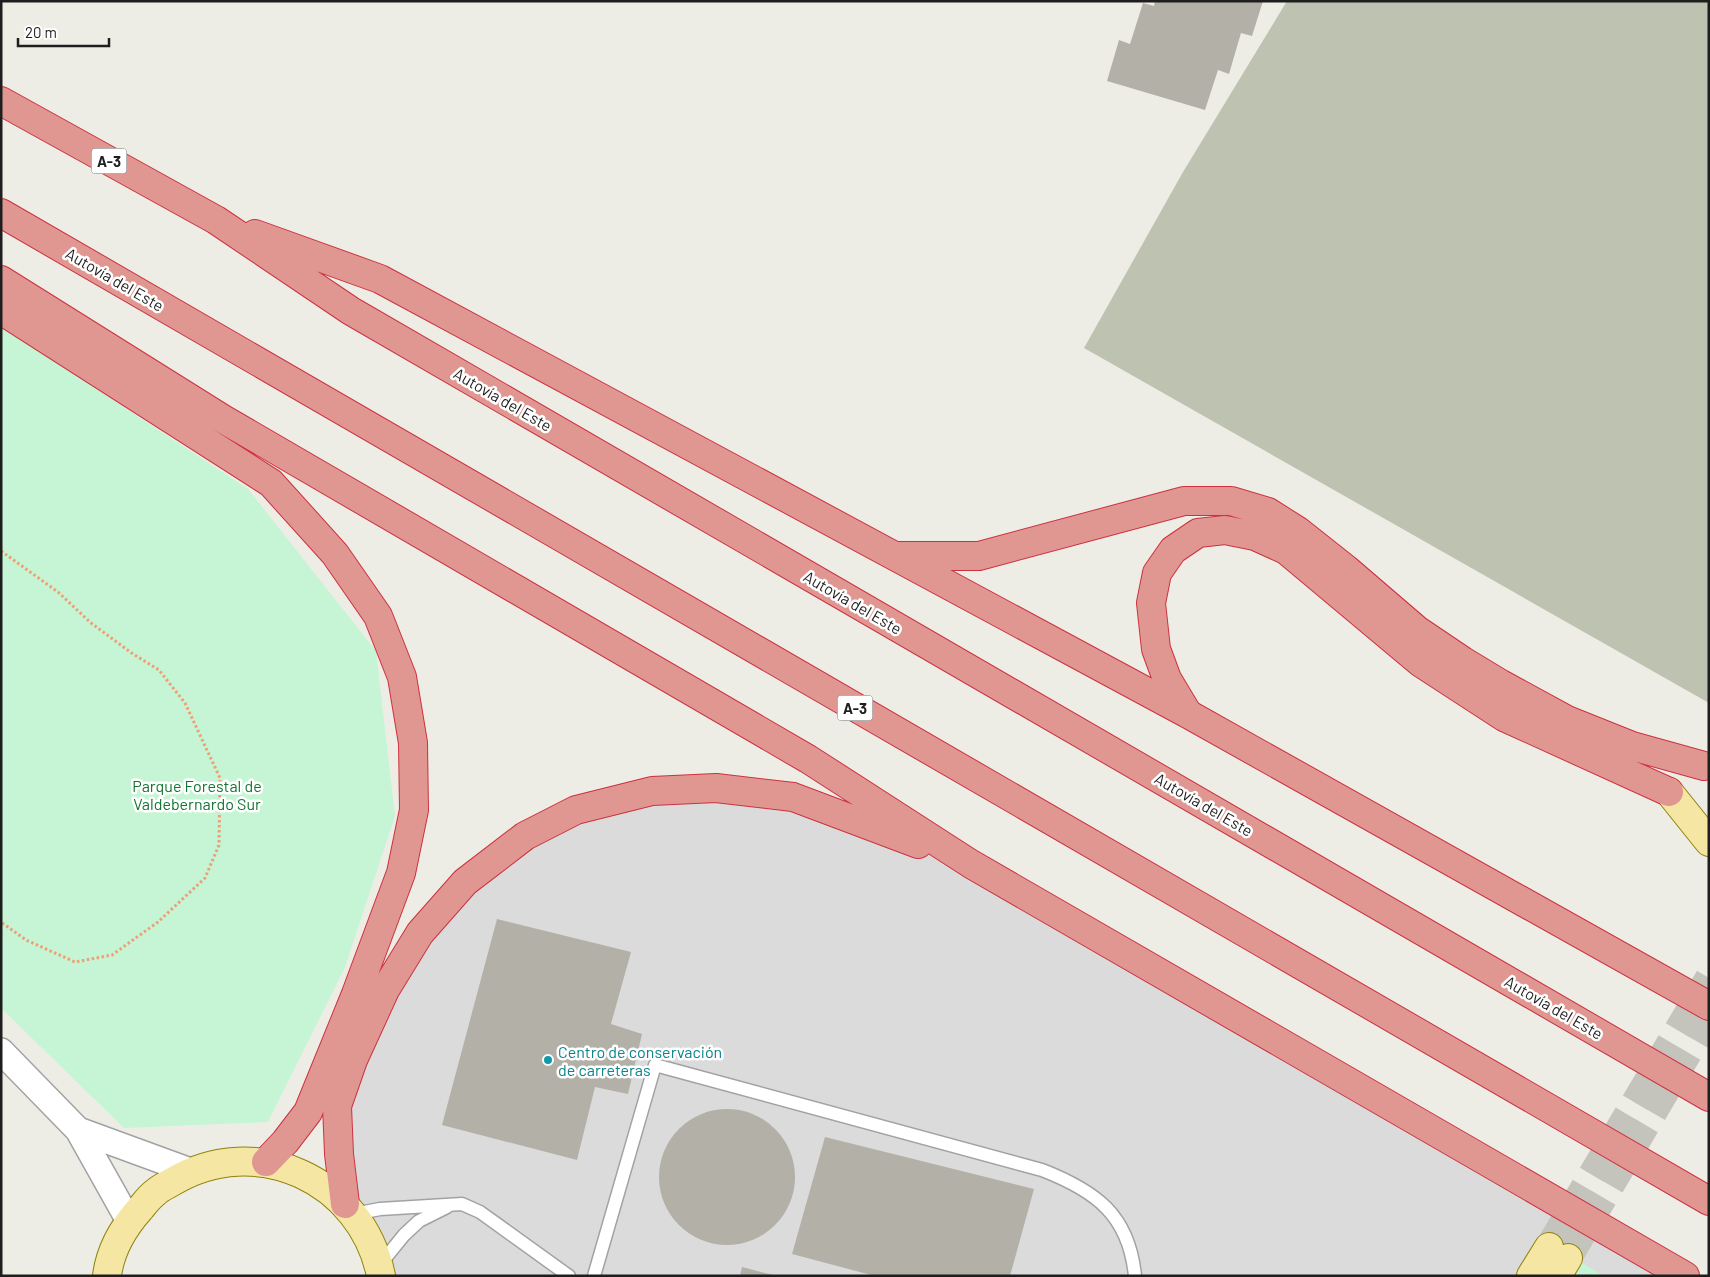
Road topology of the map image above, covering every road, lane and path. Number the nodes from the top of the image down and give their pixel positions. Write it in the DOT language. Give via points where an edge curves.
graph roads {
  1 [pos="1,101"];
  2 [pos="1,213"];
  3 [pos="216,220"];
  4 [pos="1,280"];
  5 [pos="1,310"];
  6 [pos="1,551"];
  7 [pos="893,556"];
  8 [pos="1188,714"];
  9 [pos="1707,768"];
  10 [pos="1669,792"];
  11 [pos="1709,812"];
  12 [pos="1709,842"];
  13 [pos="971,864"];
  14 [pos="1,922"];
  15 [pos="1709,1006"];
  16 [pos="1,1051"];
  17 [pos="1709,1097"];
  18 [pos="78,1130"];
  19 [pos="266,1162"];
  20 [pos="190,1171"];
  21 [pos="1709,1201"];
  22 [pos="450,1205"];
  23 [pos="350,1209"];
  24 [pos="129,1221"];
  25 [pos="1558,1260"];
  26 [pos="380,1273"];
  27 [pos="107,1276"];
  28 [pos="569,1276"];
  29 [pos="594,1276"];
  30 [pos="1135,1276"];
  31 [pos="1531,1276"];
  32 [pos="1685,1276"];
  1 -- 3 [label="highway, Autovía del Este / A-3"];
  2 -- 21 [label="highway, Autovía del Este / A-3"];
  3 -- 7 [label="highway" via="380,279"];
  3 -- 17 [label="highway, Autovía del Este / A-3" via="351,311"];
  4 -- 13 [label="highway" via="223,418 808,759"];
  5 -- 19 [label="highway" via="271,483 335,554 378,616 402,677 413,743 414,810 401,872 308,1112"];
  6 -- 14 [label="path" via="58,592 91,623 159,670 185,703 220,778 219,845 205,878 158,922 112,955 75,962 26,940"];
  7 -- 8 [label="highway"];
  7 -- 9 [label="highway" via="979,556 1184,501 1232,501 1268,512 1298,531 1417,630 1501,684 1567,720 1632,746"];
  8 -- 10 [label="highway" via="1167,679 1156,649 1152,603 1157,573 1173,550 1198,533 1226,530 1255,536 1286,550 1421,663 1504,718"];
  8 -- 15 [label="highway"];
  10 -- 11 [label="main road"];
  10 -- 12 [label="main road"];
  13 -- 23 [label="highway" via="793,797 716,788 652,791 576,810 525,836 465,882 420,933 385,990 353,1060 338,1106 339,1154"];
  13 -- 32 [label="highway"];
  16 -- 18 [label="street"];
  18 -- 20 [label="street"];
  18 -- 24 [label="street"];
  19 -- 20 [label="main road" via="228,1162"];
  19 -- 23 [label="main road" via="298,1172 327,1188"];
  20 -- 24 [label="main road" via="156,1192"];
  22 -- 23 [label="lane"];
  22 -- 26 [label="lane" via="419,1221 404,1235"];
  22 -- 28 [label="lane" via="462,1204 480,1212"];
  23 -- 26 [label="main road" via="370,1240"];
  24 -- 27 [label="main road" via="116,1246"];
  25 -- 31 [label="main road"];
  29 -- 30 [label="lane" via="655,1066 1064,1178 1087,1191 1110,1211 1124,1230 1133,1254"];
}
